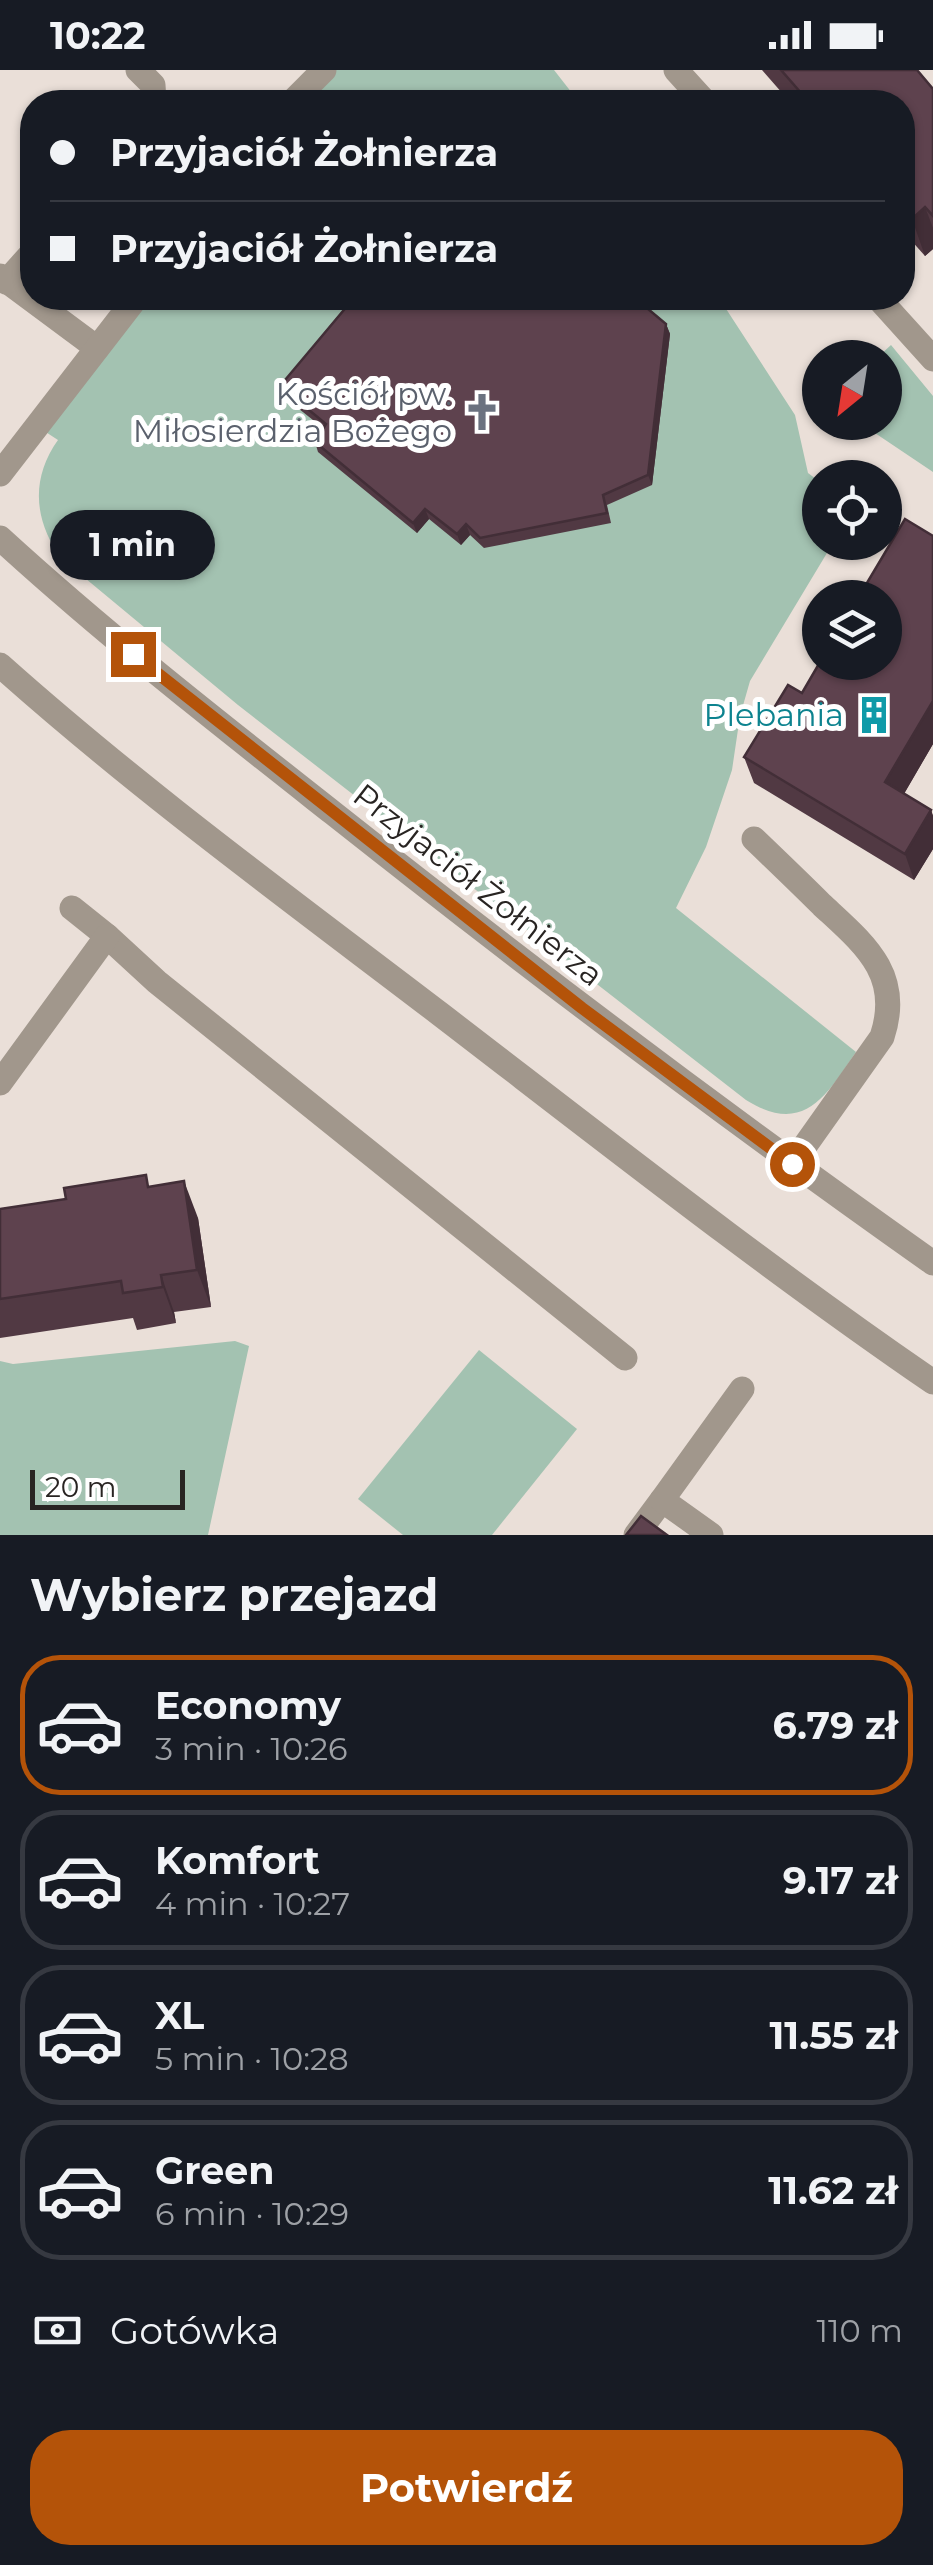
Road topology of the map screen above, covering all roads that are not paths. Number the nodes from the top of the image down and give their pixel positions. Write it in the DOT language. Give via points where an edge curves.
graph roads {
  1 [pos="138,70"];
  2 [pos="324,70"];
  3 [pos="676,70"];
  4 [pos="153,90"];
  5 [pos="304,90"];
  6 [pos="694,90"];
  7 [pos="45,310"];
  8 [pos="127,310"];
  9 [pos="889,310"];
  10 [pos="97,348"];
  11 [pos="933,359"];
  12 [pos="0,474"];
  13 [pos="0,538"];
  14 [pos="0,665"];
  15 [pos="754,839"];
  16 [pos="72,908"];
  17 [pos="107,936"];
  18 [pos="0,1083"];
  19 [pos="792,1164"];
  20 [pos="933,1264"];
  21 [pos="624,1358"];
  22 [pos="933,1382"];
  23 [pos="742,1389"];
  24 [pos="662,1500"];
  25 [pos="636,1535"];
  26 [pos="711,1535"];
  1 -- 4 [label="street"];
  2 -- 5 [label="street"];
  3 -- 6 [label="street"];
  7 -- 10 [label="street"];
  8 -- 10 [label="street"];
  9 -- 11 [label="street"];
  10 -- 12 [label="street"];
  13 -- 19 [label="street, Przyjaciół Żołnierza" via="158,675"];
  14 -- 22 [label="street" via="290,900"];
  15 -- 19 [label="street" via="866,946 888,994 882,1037"];
  16 -- 17 [label="street"];
  17 -- 18 [label="street"];
  17 -- 21 [label="street"];
  19 -- 20 [label="street, Przyjaciół Żołnierza"];
  23 -- 24 [label="street"];
  24 -- 25 [label="street"];
  24 -- 26 [label="street"];
}
